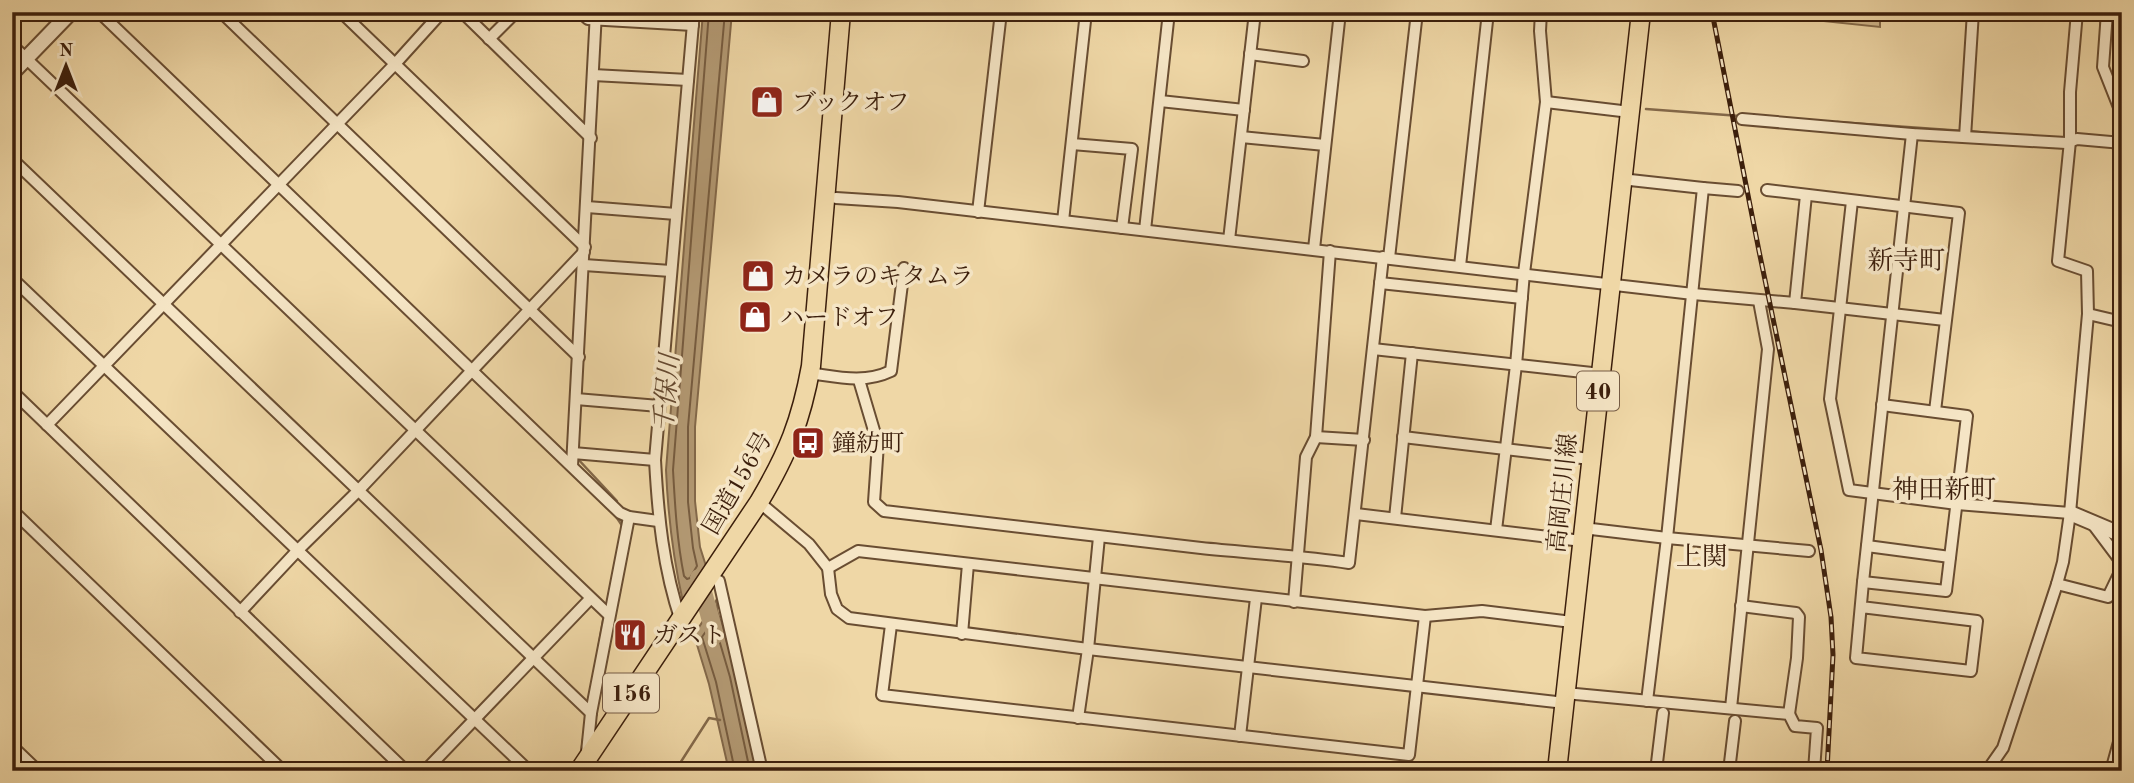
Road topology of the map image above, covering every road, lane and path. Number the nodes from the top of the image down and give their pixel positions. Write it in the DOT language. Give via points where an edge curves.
graph roads {
  1 [pos="71,12"];
  2 [pos="99,12"];
  3 [pos="221,12"];
  4 [pos="341,12"];
  5 [pos="442,12"];
  6 [pos="462,12"];
  7 [pos="516,12"];
  8 [pos="580,12"];
  9 [pos="694,12"];
  10 [pos="841,12"];
  11 [pos="852,12"];
  12 [pos="1001,12"];
  13 [pos="1086,12"];
  14 [pos="1169,12"];
  15 [pos="1255,12"];
  16 [pos="1332,12"];
  17 [pos="1417,12"];
  18 [pos="1488,12"];
  19 [pos="1541,12"];
  20 [pos="1641,12"];
  21 [pos="1973,12"];
  22 [pos="2077,12"];
  23 [pos="2107,12"];
  24 [pos="1340,13"];
  25 [pos="596,16"];
  26 [pos="693,25"];
  27 [pos="489,39"];
  28 [pos="12,45"];
  29 [pos="1250,54"];
  30 [pos="26,59"];
  31 [pos="1303,61"];
  32 [pos="395,64"];
  33 [pos="12,73"];
  34 [pos="593,75"];
  35 [pos="688,80"];
  36 [pos="1160,101"];
  37 [pos="1546,103"];
  38 [pos="1244,110"];
  39 [pos="1630,112"];
  40 [pos="2122,114"];
  41 [pos="1742,119"];
  42 [pos="337,124"];
  43 [pos="1912,134"];
  44 [pos="1241,136"];
  45 [pos="1965,137"];
  46 [pos="590,138"];
  47 [pos="2070,141"];
  48 [pos="2122,143"];
  49 [pos="1072,144"];
  50 [pos="1325,145"];
  51 [pos="12,159"];
  52 [pos="1621,179"];
  53 [pos="278,184"];
  54 [pos="1703,188"];
  55 [pos="1767,190"];
  56 [pos="1738,191"];
  57 [pos="1806,195"];
  58 [pos="836,198"];
  59 [pos="1852,201"];
  60 [pos="1905,206"];
  61 [pos="587,207"];
  62 [pos="978,212"];
  63 [pos="676,214"];
  64 [pos="1063,221"];
  65 [pos="1122,228"];
  66 [pos="1145,230"];
  67 [pos="1230,240"];
  68 [pos="220,243"];
  69 [pos="1314,249"];
  70 [pos="585,250"];
  71 [pos="1330,251"];
  72 [pos="1386,258"];
  73 [pos="584,265"];
  74 [pos="1460,266"];
  75 [pos="904,268"];
  76 [pos="671,271"];
  77 [pos="1524,273"];
  78 [pos="12,278"];
  79 [pos="1380,283"];
  80 [pos="1611,284"];
  81 [pos="1693,294"];
  82 [pos="1522,298"];
  83 [pos="1759,301"];
  84 [pos="1796,303"];
  85 [pos="163,304"];
  86 [pos="1840,308"];
  87 [pos="531,310"];
  88 [pos="1892,314"];
  89 [pos="2088,314"];
  90 [pos="1945,320"];
  91 [pos="2122,323"];
  92 [pos="1373,349"];
  93 [pos="1412,354"];
  94 [pos="579,357"];
  95 [pos="105,365"];
  96 [pos="1516,365"];
  97 [pos="472,370"];
  98 [pos="815,374"];
  99 [pos="1601,374"];
  100 [pos="859,380"];
  101 [pos="12,391"];
  102 [pos="576,399"];
  103 [pos="1882,405"];
  104 [pos="659,406"];
  105 [pos="1935,411"];
  106 [pos="47,425"];
  107 [pos="415,431"];
  108 [pos="1316,437"];
  109 [pos="1403,437"];
  110 [pos="1364,440"];
  111 [pos="1506,448"];
  112 [pos="573,453"];
  113 [pos="1590,458"];
  114 [pos="654,460"];
  115 [pos="572,466"];
  116 [pos="358,491"];
  117 [pos="1872,494"];
  118 [pos="1957,504"];
  119 [pos="763,505"];
  120 [pos="12,510"];
  121 [pos="2070,513"];
  122 [pos="1356,514"];
  123 [pos="629,517"];
  124 [pos="1395,518"];
  125 [pos="658,521"];
  126 [pos="2091,522"];
  127 [pos="1496,530"];
  128 [pos="1583,534"];
  129 [pos="2122,535"];
  130 [pos="1099,537"];
  131 [pos="1667,538"];
  132 [pos="1747,544"];
  133 [pos="1867,546"];
  134 [pos="298,550"];
  135 [pos="1809,551"];
  136 [pos="1299,556"];
  137 [pos="1950,557"];
  138 [pos="968,564"];
  139 [pos="2122,565"];
  140 [pos="828,568"];
  141 [pos="1095,579"];
  142 [pos="715,581"];
  143 [pos="1863,582"];
  144 [pos="2057,584"];
  145 [pos="1256,598"];
  146 [pos="590,599"];
  147 [pos="1294,603"];
  148 [pos="1741,606"];
  149 [pos="1861,607"];
  150 [pos="240,612"];
  151 [pos="609,615"];
  152 [pos="1425,617"];
  153 [pos="685,621"];
  154 [pos="1573,622"];
  155 [pos="891,625"];
  156 [pos="962,634"];
  157 [pos="1088,649"];
  158 [pos="533,659"];
  159 [pos="1248,668"];
  160 [pos="1417,686"];
  161 [pos="1565,698"];
  162 [pos="1647,701"];
  163 [pos="1731,708"];
  164 [pos="591,713"];
  165 [pos="1663,713"];
  166 [pos="1789,714"];
  167 [pos="1078,718"];
  168 [pos="475,719"];
  169 [pos="1735,721"];
  170 [pos="2122,731"];
  171 [pos="1240,736"];
  172 [pos="12,746"];
  173 [pos="586,767"];
  174 [pos="38,771"];
  175 [pos="283,771"];
  176 [pos="406,771"];
  177 [pos="425,771"];
  178 [pos="529,771"];
  179 [pos="762,771"];
  180 [pos="1557,771"];
  181 [pos="1656,771"];
  182 [pos="1729,771"];
  183 [pos="1814,771"];
  184 [pos="1987,771"];
  185 [pos="2111,771"];
  1 -- 30 [label="street"];
  2 -- 53 [label="street"];
  3 -- 42 [label="street"];
  4 -- 32 [label="street"];
  5 -- 32 [label="street"];
  6 -- 27 [label="street"];
  7 -- 27 [label="street"];
  8 -- 25 [label="street" via="587,19"];
  9 -- 26 [label="street"];
  10 -- 98 [label="main road, 国道156号 / 156"];
  11 -- 58 [label="main road, 国道156号 / 156"];
  12 -- 62 [label="street"];
  13 -- 49 [label="street"];
  14 -- 36 [label="street"];
  15 -- 29 [label="street"];
  16 -- 24 [label="street"];
  17 -- 72 [label="street"];
  18 -- 74 [label="street"];
  19 -- 37 [label="street"];
  20 -- 39 [label="main road, 高岡庄川線 / 40"];
  21 -- 45 [label="street"];
  22 -- 47 [label="street"];
  23 -- 40 [label="street" via="2103,67"];
  24 -- 50 [label="street"];
  25 -- 26 [label="street"];
  25 -- 34 [label="street"];
  26 -- 35 [label="street"];
  27 -- 46 [label="street"];
  28 -- 30 [label="street"];
  29 -- 31 [label="street"];
  29 -- 38 [label="street"];
  30 -- 33 [label="street"];
  30 -- 68 [label="street"];
  32 -- 42 [label="street"];
  32 -- 70 [label="street"];
  34 -- 35 [label="street"];
  34 -- 46 [label="street"];
  35 -- 63 [label="street"];
  36 -- 38 [label="street"];
  36 -- 66 [label="street"];
  37 -- 39 [label="street"];
  37 -- 77 [label="street"];
  38 -- 44 [label="street"];
  39 -- 52 [label="main road, 高岡庄川線 / 40"];
  41 -- 43 [label="street"];
  42 -- 53 [label="street"];
  42 -- 87 [label="street"];
  43 -- 45 [label="street"];
  43 -- 60 [label="street"];
  44 -- 50 [label="street"];
  44 -- 67 [label="street"];
  45 -- 47 [label="street"];
  46 -- 61 [label="street"];
  47 -- 48 [label="street"];
  47 -- 89 [label="street" via="2059,261 2087,271"];
  49 -- 64 [label="street"];
  49 -- 65 [label="street" via="1132,149"];
  50 -- 69 [label="street"];
  51 -- 85 [label="street"];
  52 -- 54 [label="street"];
  52 -- 80 [label="main road, 高岡庄川線 / 40"];
  53 -- 68 [label="street"];
  53 -- 97 [label="street"];
  54 -- 56 [label="street"];
  54 -- 81 [label="street"];
  55 -- 57 [label="street"];
  57 -- 59 [label="street"];
  57 -- 84 [label="street"];
  58 -- 62 [label="street"];
  58 -- 98 [label="main road, 国道156号 / 156"];
  59 -- 60 [label="street"];
  59 -- 86 [label="street"];
  60 -- 88 [label="street"];
  60 -- 90 [label="street" via="1959,213"];
  61 -- 63 [label="street"];
  61 -- 70 [label="street"];
  62 -- 64 [label="street"];
  63 -- 76 [label="street"];
  64 -- 65 [label="street"];
  65 -- 66 [label="street"];
  66 -- 67 [label="street"];
  67 -- 69 [label="street"];
  68 -- 85 [label="street"];
  68 -- 107 [label="street"];
  69 -- 71 [label="street"];
  70 -- 73 [label="street"];
  70 -- 87 [label="street"];
  71 -- 72 [label="street"];
  71 -- 108 [label="street"];
  72 -- 74 [label="street"];
  72 -- 79 [label="street"];
  73 -- 76 [label="street"];
  73 -- 94 [label="street"];
  74 -- 77 [label="street"];
  75 -- 100 [label="street" via="891,370"];
  76 -- 104 [label="street"];
  77 -- 80 [label="street"];
  77 -- 82 [label="street"];
  78 -- 95 [label="street"];
  79 -- 82 [label="street"];
  79 -- 92 [label="street"];
  80 -- 81 [label="street"];
  80 -- 99 [label="main road, 高岡庄川線 / 40"];
  81 -- 83 [label="street"];
  81 -- 131 [label="street"];
  82 -- 96 [label="street"];
  83 -- 84 [label="street"];
  83 -- 132 [label="street" via="1768,349"];
  84 -- 86 [label="street"];
  85 -- 95 [label="street"];
  85 -- 116 [label="street"];
  86 -- 88 [label="street"];
  86 -- 117 [label="street" via="1830,399 1849,491"];
  87 -- 94 [label="street"];
  87 -- 97 [label="street"];
  88 -- 90 [label="street"];
  88 -- 103 [label="street"];
  89 -- 91 [label="street"];
  89 -- 121 [label="street"];
  90 -- 105 [label="street"];
  92 -- 93 [label="street"];
  92 -- 110 [label="street"];
  93 -- 96 [label="street"];
  93 -- 109 [label="street"];
  94 -- 102 [label="street"];
  95 -- 106 [label="street"];
  95 -- 134 [label="street"];
  96 -- 99 [label="street"];
  96 -- 111 [label="street"];
  97 -- 107 [label="street"];
  97 -- 115 [label="street"];
  98 -- 100 [label="street"];
  98 -- 119 [label="main road, 国道156号 / 156" via="814,406 804,435 790,468"];
  99 -- 113 [label="main road, 高岡庄川線 / 40"];
  100 -- 130 [label="street" via="878,444 874,502 884,511"];
  101 -- 106 [label="street"];
  102 -- 104 [label="street"];
  102 -- 112 [label="street"];
  103 -- 105 [label="street"];
  103 -- 117 [label="street"];
  104 -- 114 [label="street"];
  105 -- 118 [label="street" via="1967,416"];
  106 -- 150 [label="street"];
  107 -- 116 [label="street"];
  107 -- 146 [label="street"];
  108 -- 110 [label="street"];
  108 -- 136 [label="street" via="1307,457"];
  109 -- 111 [label="street"];
  109 -- 124 [label="street"];
  110 -- 122 [label="street"];
  111 -- 113 [label="street"];
  111 -- 127 [label="street"];
  112 -- 114 [label="street"];
  112 -- 115 [label="street"];
  113 -- 128 [label="main road, 高岡庄川線 / 40"];
  114 -- 125 [label="street"];
  115 -- 123 [label="street"];
  116 -- 134 [label="street"];
  116 -- 158 [label="street"];
  117 -- 118 [label="street"];
  117 -- 133 [label="street"];
  118 -- 121 [label="street"];
  118 -- 137 [label="street"];
  119 -- 140 [label="street" via="809,544"];
  119 -- 142 [label="main road, 国道156号 / 156"];
  120 -- 175 [label="street"];
  121 -- 126 [label="street"];
  121 -- 144 [label="street"];
  122 -- 124 [label="street"];
  122 -- 136 [label="street" via="1349,562"];
  123 -- 125 [label="street"];
  123 -- 151 [label="street"];
  124 -- 127 [label="street"];
  125 -- 153 [label="street" via="672,598"];
  126 -- 129 [label="street"];
  126 -- 139 [label="street"];
  127 -- 128 [label="street"];
  128 -- 131 [label="street"];
  128 -- 154 [label="main road, 高岡庄川線 / 40"];
  130 -- 136 [label="street"];
  130 -- 141 [label="street"];
  131 -- 132 [label="street"];
  131 -- 162 [label="street"];
  132 -- 135 [label="street"];
  132 -- 148 [label="street"];
  133 -- 137 [label="street"];
  133 -- 143 [label="street"];
  134 -- 150 [label="street"];
  134 -- 168 [label="street"];
  136 -- 147 [label="street"];
  137 -- 143 [label="street" via="1946,591"];
  138 -- 140 [label="street" via="858,551"];
  138 -- 141 [label="street"];
  138 -- 156 [label="street"];
  139 -- 144 [label="street" via="2108,597"];
  140 -- 155 [label="street" via="837,609 849,618"];
  141 -- 145 [label="street"];
  141 -- 157 [label="street"];
  142 -- 153 [label="main road, 国道156号 / 156"];
  142 -- 179 [label="street"];
  143 -- 149 [label="street"];
  144 -- 184 [label="street" via="2003,748"];
  145 -- 147 [label="street"];
  145 -- 159 [label="street"];
  146 -- 151 [label="street"];
  146 -- 158 [label="street"];
  147 -- 152 [label="street"];
  148 -- 163 [label="street"];
  148 -- 166 [label="street" via="1799,617"];
  149 -- 149 [label="street" via="1856,657 1971,671 1977,621"];
  150 -- 176 [label="street"];
  151 -- 164 [label="street"];
  152 -- 154 [label="street" via="1482,611"];
  152 -- 160 [label="street"];
  153 -- 173 [label="main road, 国道156号 / 156"];
  154 -- 161 [label="main road, 高岡庄川線 / 40"];
  155 -- 156 [label="street"];
  155 -- 167 [label="street" via="882,695"];
  156 -- 157 [label="street"];
  157 -- 159 [label="street"];
  157 -- 167 [label="street"];
  158 -- 164 [label="street"];
  158 -- 168 [label="street"];
  159 -- 160 [label="street"];
  159 -- 171 [label="street"];
  160 -- 161 [label="street"];
  160 -- 171 [label="street" via="1409,755"];
  161 -- 162 [label="street"];
  161 -- 180 [label="main road, 高岡庄川線 / 40"];
  162 -- 163 [label="street"];
  163 -- 166 [label="street"];
  164 -- 173 [label="street"];
  165 -- 181 [label="street"];
  166 -- 183 [label="street" via="1795,726 1817,728"];
  167 -- 171 [label="street"];
  168 -- 177 [label="street"];
  168 -- 178 [label="street"];
  169 -- 182 [label="street"];
  170 -- 185 [label="street"];
  172 -- 174 [label="street"];
}
